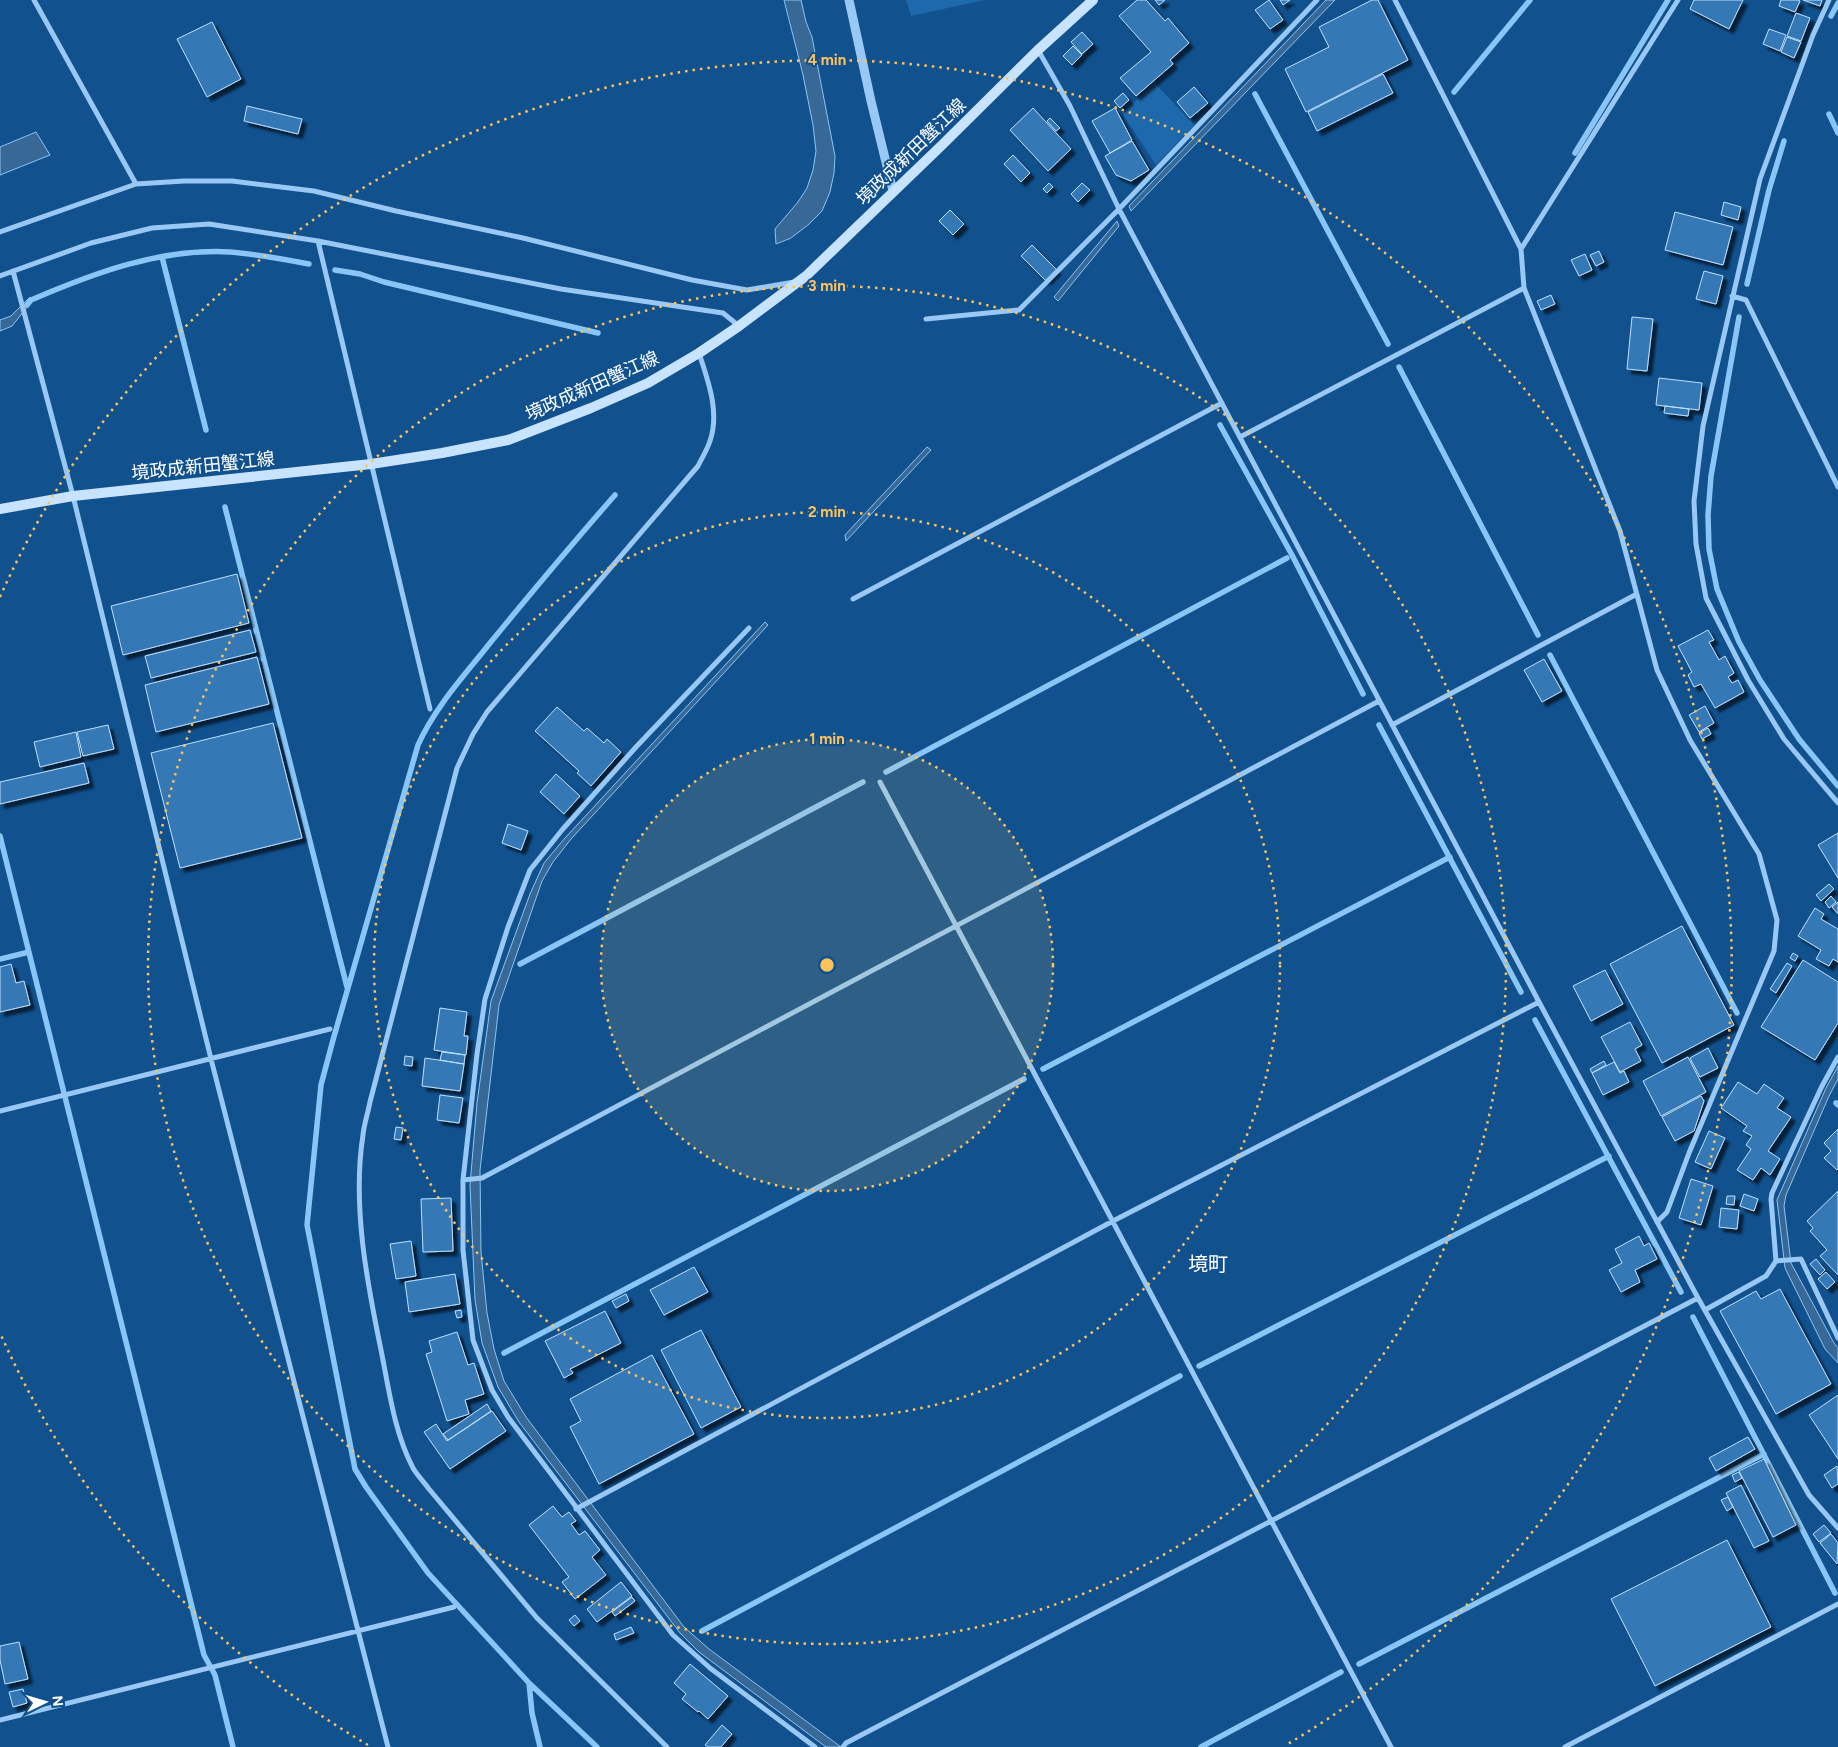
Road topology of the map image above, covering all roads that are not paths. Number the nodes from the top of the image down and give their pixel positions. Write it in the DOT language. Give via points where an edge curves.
graph roads {
  1 [pos="34,0"];
  2 [pos="849,0"];
  3 [pos="1093,0"];
  4 [pos="1317,0"];
  5 [pos="1395,0"];
  6 [pos="1678,0"];
  7 [pos="1829,0"];
  8 [pos="1038,50"];
  9 [pos="136,184"];
  10 [pos="893,191"];
  11 [pos="1119,209"];
  12 [pos="0,232"];
  13 [pos="318,241"];
  14 [pos="1521,249"];
  15 [pos="13,271"];
  16 [pos="0,276"];
  17 [pos="798,282"];
  18 [pos="1524,288"];
  19 [pos="1732,296"];
  20 [pos="926,319"];
  21 [pos="740,326"];
  22 [pos="699,353"];
  23 [pos="1222,403"];
  24 [pos="1240,437"];
  25 [pos="371,464"];
  26 [pos="1838,487"];
  27 [pos="72,496"];
  28 [pos="0,509"];
  29 [pos="1635,594"];
  30 [pos="853,599"];
  31 [pos="749,628"];
  32 [pos="1379,701"];
  33 [pos="430,709"];
  34 [pos="1392,725"];
  35 [pos="880,782"];
  36 [pos="1838,803"];
  37 [pos="955,926"];
  38 [pos="1539,1002"];
  39 [pos="330,1029"];
  40 [pos="1838,1057"];
  41 [pos="211,1059"];
  42 [pos="0,1111"];
  43 [pos="466,1180"];
  44 [pos="1113,1221"];
  45 [pos="1657,1222"];
  46 [pos="1778,1261"];
  47 [pos="1698,1298"];
  48 [pos="1704,1310"];
  49 [pos="1838,1338"];
  50 [pos="578,1508"];
  51 [pos="1270,1520"];
  52 [pos="1838,1528"];
  53 [pos="1838,1604"];
  54 [pos="454,1607"];
  55 [pos="359,1630"];
  56 [pos="0,1720"];
  57 [pos="845,1745"];
  58 [pos="388,1747"];
  59 [pos="667,1747"];
  60 [pos="815,1747"];
  61 [pos="1391,1747"];
  62 [pos="1565,1747"];
  1 -- 9 [label="street"];
  2 -- 10 [label="street"];
  3 -- 8 [label="main road, 境政成新田蟹江線"];
  4 -- 11 [label="street"];
  5 -- 14 [label="street"];
  6 -- 14 [label="street"];
  7 -- 19 [label="street" via="1760,179"];
  8 -- 10 [label="main road, 境政成新田蟹江線"];
  8 -- 11 [label="street" via="1070,106"];
  9 -- 12 [label="street"];
  9 -- 17 [label="street" via="232,181 314,191 692,280 747,290"];
  10 -- 17 [label="main road, 境政成新田蟹江線"];
  11 -- 20 [label="street" via="1019,310"];
  11 -- 23 [label="street"];
  13 -- 15 [label="street" via="209,224 152,228 91,243"];
  13 -- 21 [label="street" via="561,290 723,314"];
  13 -- 25 [label="street"];
  14 -- 18 [label="street"];
  15 -- 16 [label="street"];
  15 -- 27 [label="street"];
  17 -- 21 [label="main road, 境政成新田蟹江線"];
  18 -- 24 [label="street"];
  18 -- 29 [label="street" via="1620,531"];
  19 -- 26 [label="street" via="1746,300"];
  19 -- 36 [label="street" via="1703,426 1694,501 1696,544 1706,598 1748,680 1784,739"];
  21 -- 22 [label="main road, 境政成新田蟹江線"];
  22 -- 25 [label="main road, 境政成新田蟹江線" via="648,383 508,440"];
  22 -- 59 [label="street" via="712,392 714,414 710,440 698,466 487,712 457,768 362,1135 360,1170 360,1211 371,1299 392,1404 413,1468 537,1618"];
  23 -- 24 [label="street"];
  23 -- 30 [label="street"];
  24 -- 32 [label="street"];
  25 -- 27 [label="main road, 境政成新田蟹江線"];
  25 -- 33 [label="street"];
  27 -- 28 [label="main road, 境政成新田蟹江線"];
  27 -- 41 [label="street"];
  29 -- 34 [label="street"];
  29 -- 45 [label="street" via="1657,670 1690,740 1760,854 1777,920 1774,951 1667,1212"];
  31 -- 43 [label="street" via="636,748 530,870 508,926 486,999 477,1054"];
  32 -- 34 [label="street"];
  32 -- 37 [label="street"];
  34 -- 38 [label="street"];
  35 -- 37 [label="street"];
  37 -- 43 [label="street" via="482,1178"];
  37 -- 44 [label="street"];
  38 -- 44 [label="street"];
  38 -- 45 [label="street"];
  39 -- 41 [label="street"];
  40 -- 46 [label="street" via="1772,1193"];
  41 -- 42 [label="street"];
  41 -- 55 [label="street"];
  43 -- 50 [label="street" via="463,1250 474,1340 492,1390 508,1417"];
  44 -- 50 [label="street"];
  44 -- 51 [label="street"];
  45 -- 47 [label="street"];
  46 -- 48 [label="street" via="1766,1276"];
  46 -- 49 [label="street" via="1801,1258"];
  47 -- 48 [label="street"];
  47 -- 51 [label="street"];
  48 -- 52 [label="street" via="1809,1495"];
  50 -- 60 [label="street" via="673,1635 710,1668"];
  51 -- 57 [label="street"];
  51 -- 61 [label="street"];
  53 -- 62 [label="street"];
  54 -- 55 [label="street"];
  55 -- 56 [label="street"];
  55 -- 58 [label="street"];
}
